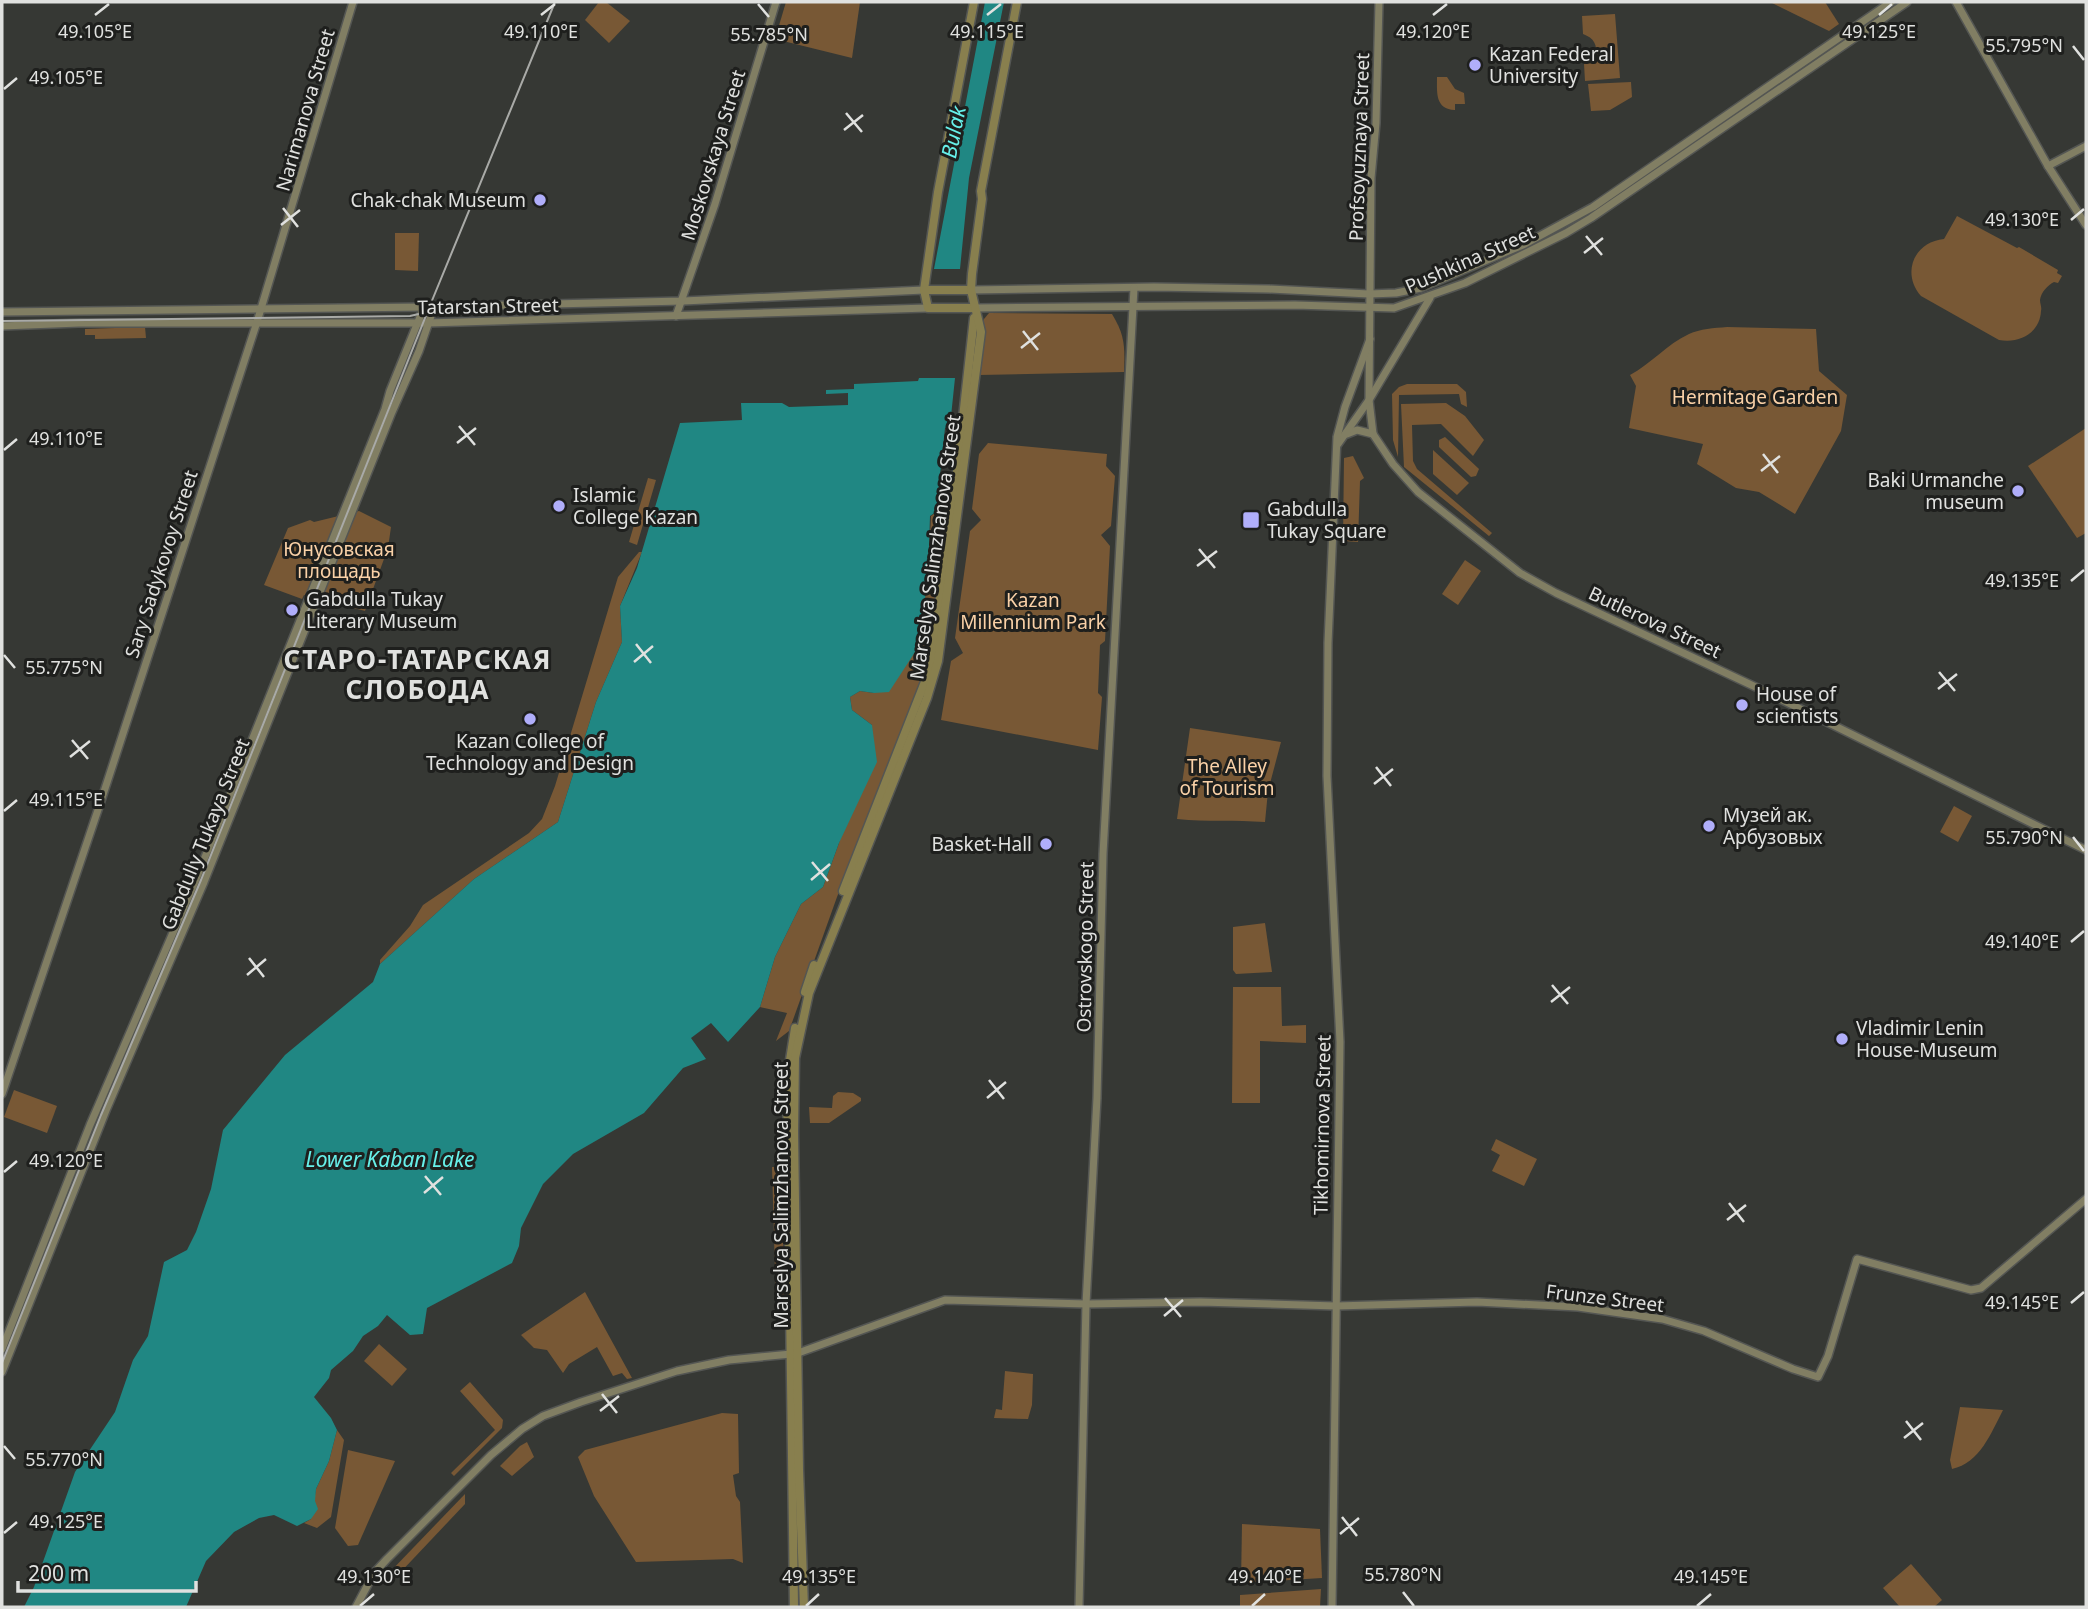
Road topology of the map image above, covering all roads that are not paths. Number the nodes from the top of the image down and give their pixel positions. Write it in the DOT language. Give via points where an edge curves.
graph roads {
  1 [pos="354,2"];
  2 [pos="776,2"];
  3 [pos="974,2"];
  4 [pos="1017,2"];
  5 [pos="1379,2"];
  6 [pos="1891,2"];
  7 [pos="1907,2"];
  8 [pos="1956,2"];
  9 [pos="2086,146"];
  10 [pos="2048,166"];
  11 [pos="2086,225"];
  12 [pos="1134,288"];
  13 [pos="924,290"];
  14 [pos="971,290"];
  15 [pos="1370,294"];
  16 [pos="1431,297"];
  17 [pos="683,301"];
  18 [pos="1134,306"];
  19 [pos="424,307"];
  20 [pos="434,307"];
  21 [pos="928,308"];
  22 [pos="974,308"];
  23 [pos="261,309"];
  24 [pos="1369,309"];
  25 [pos="2,312"];
  26 [pos="676,316"];
  27 [pos="257,322"];
  28 [pos="418,323"];
  29 [pos="428,323"];
  30 [pos="2,326"];
  31 [pos="1370,339"];
  32 [pos="1369,400"];
  33 [pos="1373,433"];
  34 [pos="1341,439"];
  35 [pos="1336,446"];
  36 [pos="2086,850"];
  37 [pos="2,1094"];
  38 [pos="2086,1199"];
  39 [pos="1086,1304"];
  40 [pos="1336,1306"];
  41 [pos="2,1349"];
  42 [pos="794,1353"];
  43 [pos="2,1372"];
  44 [pos="356,1607"];
  45 [pos="794,1607"];
  46 [pos="804,1607"];
  47 [pos="1079,1607"];
  48 [pos="1332,1607"];
  1 -- 23 [label="main road, Narimanova Street"];
  2 -- 17 [label="main road, Moskovskaya Street"];
  3 -- 13 [label="main road"];
  4 -- 14 [label="main road, Marselya Salimzhanova Street" via="981,191"];
  5 -- 15 [label="main road, Profsoyuznaya Street"];
  6 -- 15 [label="main road, Pushkina Street" via="1570,221 1421,288"];
  7 -- 16 [label="main road, Pushkina Street" via="1591,218"];
  8 -- 10 [label="main road"];
  9 -- 10 [label="main road"];
  10 -- 11 [label="main road"];
  12 -- 14 [label="main road, Pushkina Street"];
  12 -- 15 [label="main road, Pushkina Street"];
  12 -- 18 [label="main road, Ostrovskogo Street"];
  13 -- 14 [label="main road, Tatarstan Street"];
  13 -- 17 [label="main road, Tatarstan Street"];
  13 -- 21 [label="main road"];
  14 -- 22 [label="main road, Marselya Salimzhanova Street"];
  15 -- 24 [label="main road, Butlerova Street"];
  16 -- 24 [label="main road, Pushkina Street" via="1394,308"];
  16 -- 32 [label="main road"];
  17 -- 20 [label="main road, Tatarstan Street"];
  17 -- 26 [label="main road, Moskovskaya Street"];
  18 -- 22 [label="main road, Pushkina Street"];
  18 -- 24 [label="main road, Pushkina Street"];
  18 -- 39 [label="main road, Ostrovskogo Street" via="1108,744"];
  19 -- 20 [label="main road, Tatarstan Street"];
  19 -- 23 [label="main road, Tatarstan Street"];
  19 -- 28 [label="main road, Gabdully Tukaya Street"];
  20 -- 29 [label="main road, Gabdully Tukaya Street"];
  21 -- 22 [label="main road, Tatarstan Street"];
  21 -- 26 [label="main road, Tatarstan Street"];
  22 -- 42 [label="main road, Marselya Salimzhanova Street" via="981,332 933,681 817,970 798,1039"];
  23 -- 25 [label="main road, Tatarstan Street"];
  23 -- 27 [label="main road, Narimanova Street"];
  24 -- 31 [label="main road, Butlerova Street"];
  26 -- 29 [label="main road, Tatarstan Street"];
  27 -- 28 [label="main road, Tatarstan Street"];
  27 -- 30 [label="main road, Tatarstan Street"];
  27 -- 37 [label="main road, Sary Sadykovoy Street"];
  28 -- 29 [label="main road, Tatarstan Street"];
  28 -- 41 [label="main road, Gabdully Tukaya Street"];
  29 -- 43 [label="main road, Gabdully Tukaya Street"];
  31 -- 32 [label="main road, Butlerova Street"];
  31 -- 35 [label="main road, Tikhomirnova Street"];
  32 -- 33 [label="main road, Butlerova Street"];
  32 -- 34 [label="main road"];
  33 -- 34 [label="main road" via="1353,430"];
  33 -- 36 [label="main road, Butlerova Street" via="1418,492 1520,573"];
  34 -- 35 [label="main road"];
  35 -- 40 [label="main road, Tikhomirnova Street" via="1327,776 1340,1042"];
  38 -- 40 [label="main road, Frunze Street" via="1981,1288 1972,1290 1857,1259 1818,1377 1704,1331 1629,1313 1477,1302"];
  39 -- 40 [label="main road, Frunze Street"];
  39 -- 42 [label="main road, Frunze Street" via="945,1300"];
  39 -- 47 [label="main road, Ostrovskogo Street"];
  40 -- 48 [label="main road, Tikhomirnova Street"];
  42 -- 44 [label="main road, Frunze Street" via="677,1371 543,1416 491,1455 374,1573"];
  42 -- 45 [label="main road"];
  42 -- 46 [label="main road, Marselya Salimzhanova Street"];
}
